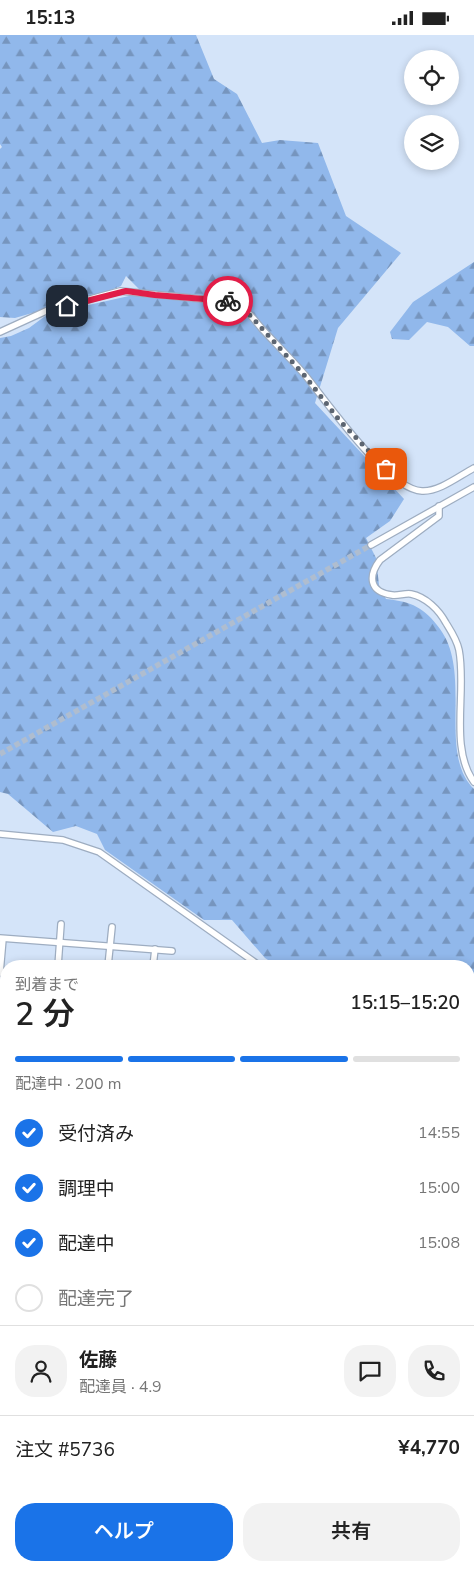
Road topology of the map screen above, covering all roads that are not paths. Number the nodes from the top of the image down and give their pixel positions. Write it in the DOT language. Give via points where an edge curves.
graph roads {
  1 [pos="0,332"];
  2 [pos="474,468"];
  3 [pos="474,487"];
  4 [pos="439,506"];
  5 [pos="370,545"];
  6 [pos="474,782"];
  7 [pos="0,834"];
  8 [pos="61,924"];
  9 [pos="112,927"];
  10 [pos="2,939"];
  11 [pos="60,941"];
  12 [pos="110,946"];
  13 [pos="155,949"];
  14 [pos="172,951"];
  15 [pos="1,960"];
  16 [pos="58,960"];
  17 [pos="109,960"];
  18 [pos="154,960"];
  19 [pos="252,960"];
  1 -- 2 [label="street" via="46,311 120,291 233,301 274,340 340,421 398,482 411,489 427,491"];
  3 -- 4 [label="street"];
  4 -- 5 [label="street"];
  4 -- 6 [label="street" via="439,516 380,560 372,576 381,593 393,596 411,594 423,599 441,615 452,633 461,661 464,765"];
  7 -- 19 [label="street" via="63,840 99,852"];
  8 -- 11 [label="street"];
  9 -- 12 [label="street"];
  10 -- 11 [label="street"];
  10 -- 15 [label="street"];
  11 -- 12 [label="street"];
  11 -- 16 [label="street"];
  12 -- 13 [label="street"];
  12 -- 17 [label="street"];
  13 -- 14 [label="street"];
  13 -- 18 [label="street"];
}
